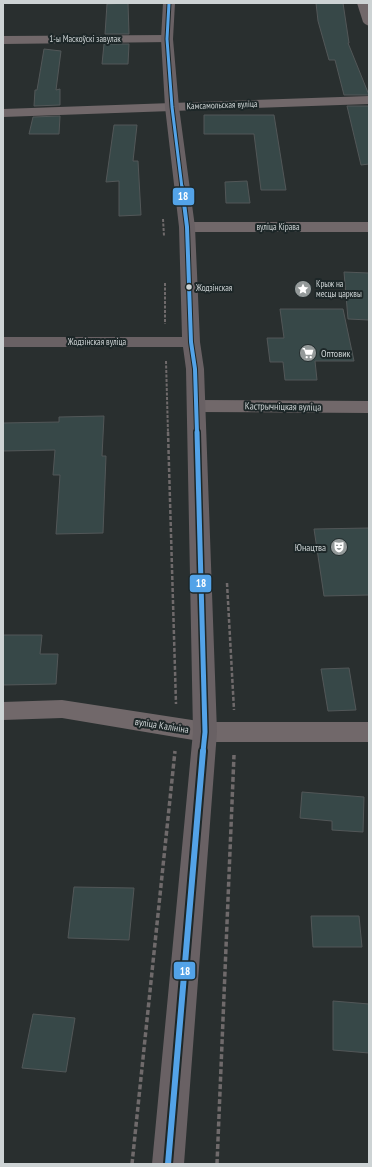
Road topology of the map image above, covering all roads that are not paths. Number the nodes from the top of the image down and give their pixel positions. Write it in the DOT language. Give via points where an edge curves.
graph roads {
  1 [pos="169,3"];
  2 [pos="363,3"];
  3 [pos="369,22"];
  4 [pos="3,40"];
  5 [pos="166,40"];
  6 [pos="369,100"];
  7 [pos="172,107"];
  8 [pos="3,113"];
  9 [pos="187,227"];
  10 [pos="369,227"];
  11 [pos="3,342"];
  12 [pos="191,342"];
  13 [pos="196,406"];
  14 [pos="369,407"];
  15 [pos="3,711"];
  16 [pos="205,732"];
  17 [pos="369,732"];
  18 [pos="168,1164"];
  1 -- 5 [label="main road"];
  2 -- 3 [label="street"];
  4 -- 5 [label="street, 1-ы Маскоўскі завулак"];
  5 -- 7 [label="main road"];
  6 -- 7 [label="street, Камсамольская вуліца"];
  7 -- 8 [label="street, Камсамольская вуліца"];
  7 -- 9 [label="main road"];
  9 -- 10 [label="street, вуліца Кірава"];
  9 -- 12 [label="main road"];
  11 -- 12 [label="main road, Жодзінская вуліца"];
  12 -- 13 [label="main road"];
  13 -- 14 [label="street, Кастрычніцкая вуліца"];
  13 -- 16 [label="main road"];
  15 -- 16 [label="street, вуліца Калініна" via="62,709"];
  16 -- 17 [label="street, вуліца Калініна"];
  16 -- 18 [label="main road"];
}
